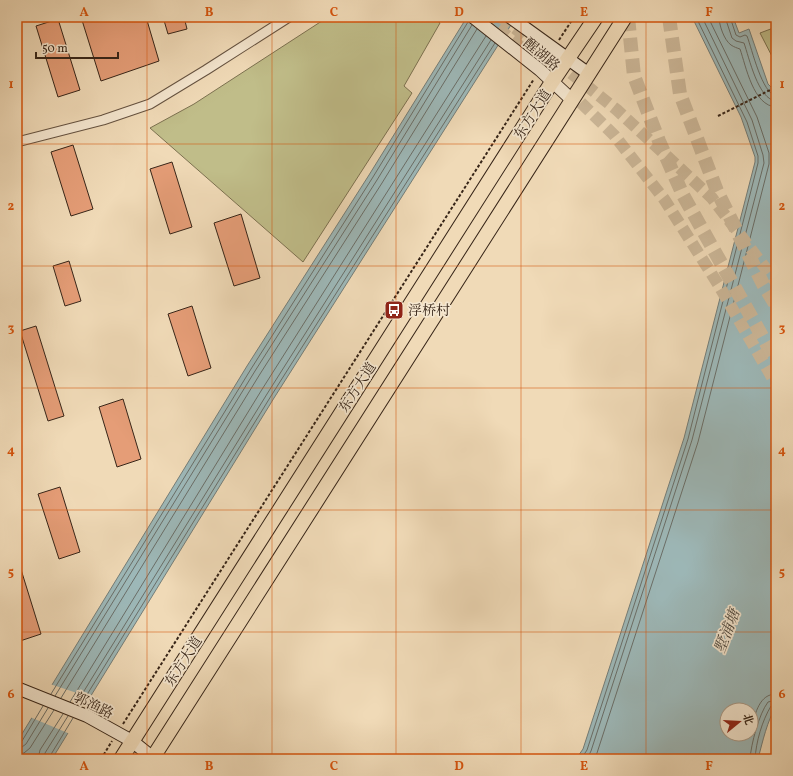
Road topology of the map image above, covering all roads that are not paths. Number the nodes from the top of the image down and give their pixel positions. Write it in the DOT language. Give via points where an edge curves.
graph roads {
  1 [pos="289,17"];
  2 [pos="473,17"];
  3 [pos="596,17"];
  4 [pos="625,17"];
  5 [pos="515,21"];
  6 [pos="568,59"];
  7 [pos="589,74"];
  8 [pos="552,82"];
  9 [pos="571,100"];
  10 [pos="17,142"];
  11 [pos="17,688"];
  12 [pos="132,741"];
  13 [pos="153,758"];
  14 [pos="121,759"];
  1 -- 10 [label="street" via="150,104 103,120"];
  2 -- 8 [label="main road, 醒湖路"];
  3 -- 6 [label="main road, 东方大道"];
  4 -- 7 [label="main road, 东方大道"];
  5 -- 6 [label="main road, 醒湖路"];
  6 -- 7 [label="main road, 醒湖路"];
  6 -- 8 [label="main road, 东方大道"];
  7 -- 9 [label="main road, 东方大道"];
  8 -- 9 [label="main road, 醒湖路"];
  8 -- 12 [label="main road, 东方大道"];
  9 -- 13 [label="main road, 东方大道"];
  11 -- 12 [label="main road, 郭渔路" via="87,716"];
  12 -- 13 [label="main road, 郭渔路"];
  12 -- 14 [label="main road, 东方大道"];
}
